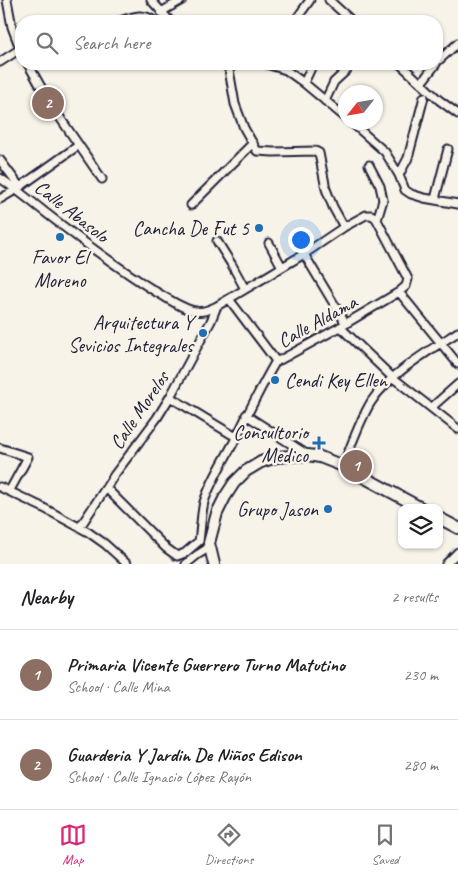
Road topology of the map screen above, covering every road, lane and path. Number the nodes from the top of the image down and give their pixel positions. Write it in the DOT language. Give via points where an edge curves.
graph roads {
  1 [pos="7,0"];
  2 [pos="150,0"];
  3 [pos="182,0"];
  4 [pos="310,0"];
  5 [pos="329,0"];
  6 [pos="160,12"];
  7 [pos="163,15"];
  8 [pos="299,15"];
  9 [pos="345,15"];
  10 [pos="15,35"];
  11 [pos="458,42"];
  12 [pos="15,53"];
  13 [pos="443,56"];
  14 [pos="0,62"];
  15 [pos="31,70"];
  16 [pos="229,70"];
  17 [pos="286,70"];
  18 [pos="310,70"];
  19 [pos="346,70"];
  20 [pos="407,70"];
  21 [pos="431,70"];
  22 [pos="304,83"];
  23 [pos="421,83"];
  24 [pos="424,97"];
  25 [pos="325,101"];
  26 [pos="338,112"];
  27 [pos="458,114"];
  28 [pos="360,130"];
  29 [pos="252,143"];
  30 [pos="79,145"];
  31 [pos="448,149"];
  32 [pos="0,160"];
  33 [pos="369,165"];
  34 [pos="399,175"];
  35 [pos="0,178"];
  36 [pos="102,179"];
  37 [pos="19,188"];
  38 [pos="0,198"];
  39 [pos="435,199"];
  40 [pos="458,204"];
  41 [pos="191,205"];
  42 [pos="376,218"];
  43 [pos="344,227"];
  44 [pos="217,241"];
  45 [pos="269,243"];
  46 [pos="304,254"];
  47 [pos="282,267"];
  48 [pos="246,289"];
  49 [pos="399,292"];
  50 [pos="229,299"];
  51 [pos="217,306"];
  52 [pos="343,326"];
  53 [pos="458,332"];
  54 [pos="442,343"];
  55 [pos="276,361"];
  56 [pos="458,364"];
  57 [pos="392,377"];
  58 [pos="458,384"];
  59 [pos="170,397"];
  60 [pos="432,408"];
  61 [pos="246,415"];
  62 [pos="458,429"];
  63 [pos="236,437"];
  64 [pos="0,448"];
  65 [pos="308,455"];
  66 [pos="343,466"];
  67 [pos="0,487"];
  68 [pos="106,488"];
  69 [pos="10,490"];
  70 [pos="414,504"];
  71 [pos="443,520"];
  72 [pos="80,527"];
  73 [pos="458,528"];
  74 [pos="208,546"];
  75 [pos="458,552"];
  76 [pos="126,564"];
  77 [pos="186,564"];
  78 [pos="207,564"];
  79 [pos="214,564"];
  80 [pos="446,564"];
  1 -- 10 [label="street"];
  2 -- 6 [label="street"];
  3 -- 6 [label="street"];
  4 -- 8 [label="street"];
  5 -- 9 [label="street"];
  6 -- 7 [label="street"];
  11 -- 13 [label="street"];
  12 -- 14 [label="street"];
  15 -- 30 [label="street"];
  16 -- 29 [label="street" via="234,104"];
  17 -- 22 [label="street"];
  18 -- 22 [label="street"];
  19 -- 25 [label="street" via="334,82"];
  20 -- 23 [label="street"];
  21 -- 23 [label="street"];
  22 -- 25 [label="street"];
  23 -- 27 [label="street"];
  24 -- 34 [label="street" via="408,158"];
  25 -- 26 [label="street"];
  28 -- 34 [label="street" via="385,152"];
  29 -- 41 [label="street"];
  29 -- 43 [label="street" via="257,151 319,153 326,189"];
  30 -- 36 [label="street"];
  30 -- 37 [label="street"];
  31 -- 39 [label="street"];
  32 -- 37 [label="street"];
  33 -- 42 [label="street" via="383,200"];
  34 -- 39 [label="street" via="405,190 411,194"];
  35 -- 37 [label="street, Calle Abasolo"];
  37 -- 38 [label="street"];
  37 -- 51 [label="street, Calle Abasolo" via="44,212 142,283 195,312"];
  39 -- 40 [label="street"];
  42 -- 43 [label="street, Calle Abasolo" via="366,215"];
  42 -- 49 [label="street, Calle Aldama" via="408,279"];
  43 -- 46 [label="street, Calle Abasolo"];
  44 -- 48 [label="street"];
  45 -- 47 [label="street"];
  46 -- 47 [label="street, Calle Abasolo"];
  46 -- 52 [label="street"];
  47 -- 48 [label="street, Calle Abasolo"];
  48 -- 50 [label="street, Calle Abasolo"];
  49 -- 52 [label="street, Calle Aldama"];
  49 -- 54 [label="street"];
  50 -- 51 [label="street, Calle Abasolo"];
  50 -- 55 [label="street"];
  51 -- 59 [label="street, Calle Morelos"];
  52 -- 55 [label="street, Calle Aldama"];
  52 -- 57 [label="street"];
  53 -- 54 [label="street"];
  54 -- 56 [label="street"];
  54 -- 57 [label="street"];
  55 -- 61 [label="street, Calle Aldama"];
  57 -- 60 [label="street"];
  57 -- 66 [label="street" via="364,414"];
  58 -- 60 [label="street"];
  59 -- 63 [label="street"];
  59 -- 68 [label="street, Calle Morelos"];
  60 -- 62 [label="street"];
  61 -- 63 [label="street, Calle Aldama"];
  61 -- 65 [label="street"];
  63 -- 74 [label="street, Calle Aldama" via="217,470 204,504"];
  64 -- 69 [label="street" via="28,457"];
  65 -- 66 [label="street"];
  65 -- 74 [label="street" via="276,457 246,471 234,483 217,513"];
  66 -- 70 [label="street"];
  67 -- 69 [label="street"];
  68 -- 72 [label="street, Calle Morelos"];
  68 -- 74 [label="street" via="177,556"];
  69 -- 72 [label="street"];
  71 -- 73 [label="street"];
  72 -- 76 [label="street"];
  74 -- 77 [label="street"];
  74 -- 78 [label="street, Calle Aldama"];
  74 -- 79 [label="street"];
  75 -- 80 [label="street"];
}
